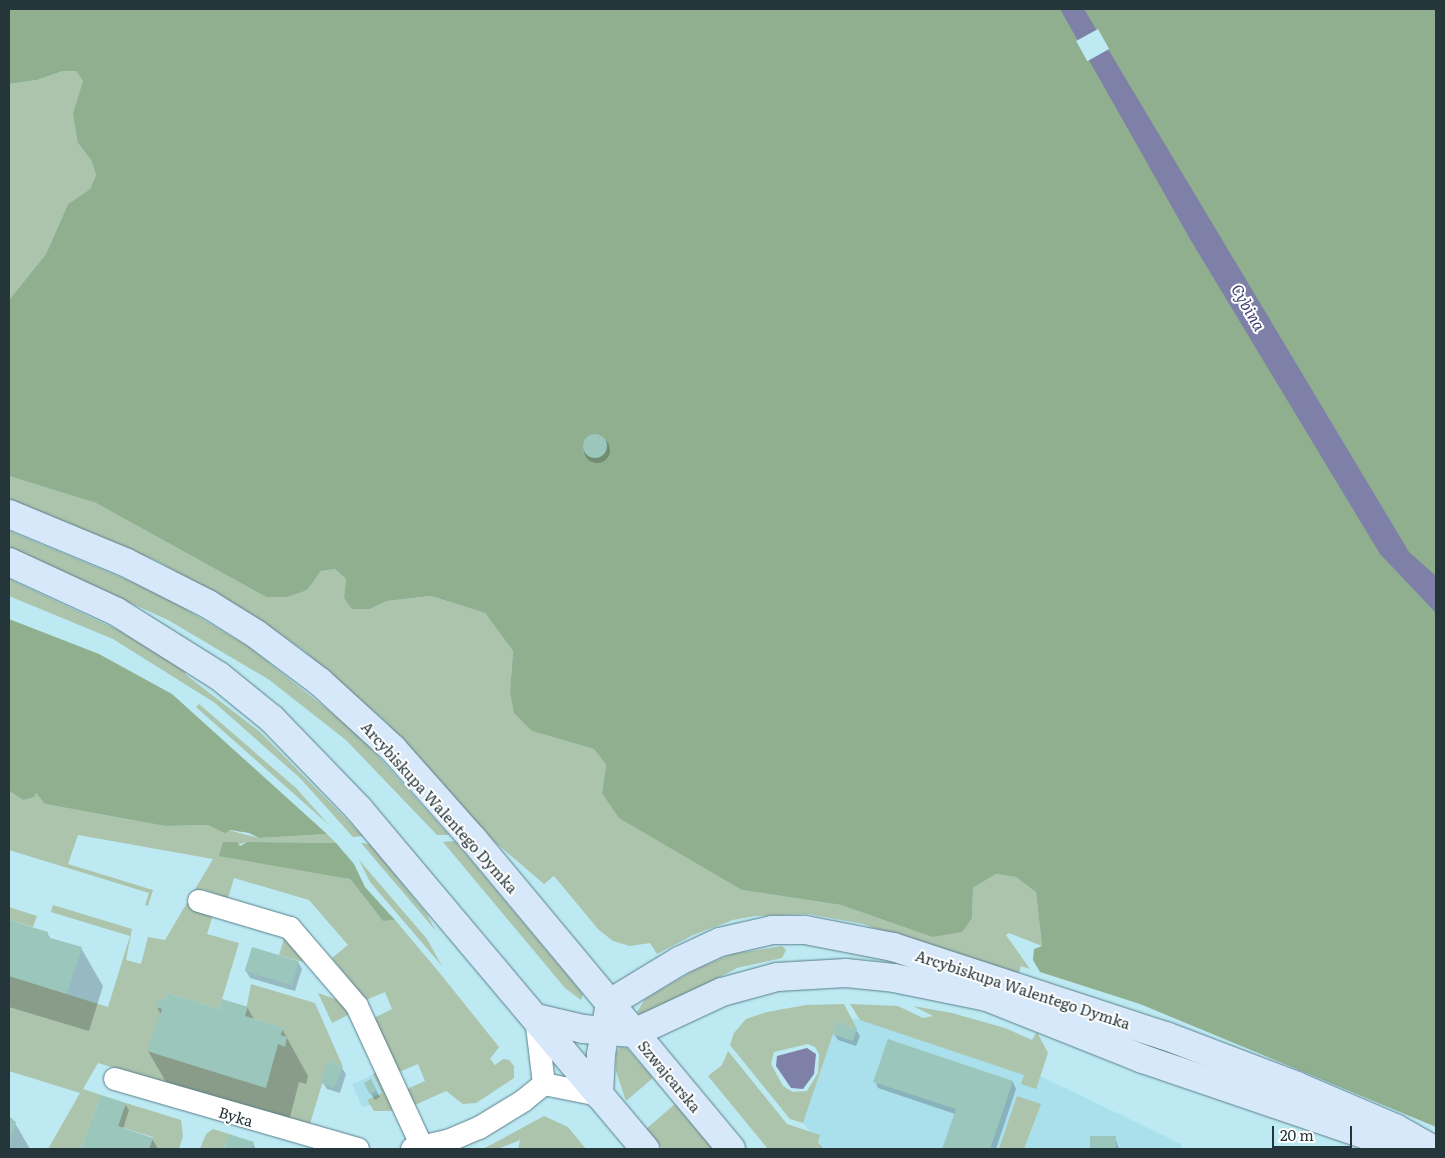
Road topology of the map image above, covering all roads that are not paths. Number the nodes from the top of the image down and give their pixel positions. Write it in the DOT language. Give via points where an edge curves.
graph roads {
  1 [pos="9,514"];
  2 [pos="9,562"];
  3 [pos="199,901"];
  4 [pos="610,1003"];
  5 [pos="536,1018"];
  6 [pos="605,1031"];
  7 [pos="634,1033"];
  8 [pos="115,1079"];
  9 [pos="544,1084"];
  10 [pos="599,1095"];
  11 [pos="358,1149"];
  12 [pos="419,1149"];
  13 [pos="645,1149"];
  14 [pos="732,1149"];
  15 [pos="1412,1149"];
  16 [pos="1432,1149"];
  1 -- 4 [label="street, Arcybiskupa Walentego Dymka" via="125,562 208,604 256,634 320,682 393,750"];
  2 -- 5 [label="street" via="117,612 219,676 272,719 358,808"];
  3 -- 12 [label="street" via="290,928 357,1006"];
  4 -- 6 [label="street"];
  4 -- 7 [label="street, Szwajcarska"];
  4 -- 16 [label="street, Arcybiskupa Walentego Dymka" via="679,961 720,942 772,930 833,933 894,947 1166,1036 1297,1086 1395,1128"];
  5 -- 6 [label="street, Arcybiskupa Walentego Dymka"];
  5 -- 9 [label="street"];
  5 -- 10 [label="street"];
  6 -- 7 [label="street, Arcybiskupa Walentego Dymka"];
  6 -- 10 [label="street"];
  7 -- 14 [label="street, Szwajcarska"];
  7 -- 15 [label="street, Arcybiskupa Walentego Dymka" via="722,992 777,977 846,973 894,978 987,998 1151,1062"];
  8 -- 11 [label="street, Byka"];
  9 -- 10 [label="street"];
  9 -- 12 [label="street" via="479,1128"];
  10 -- 13 [label="street"];
}
